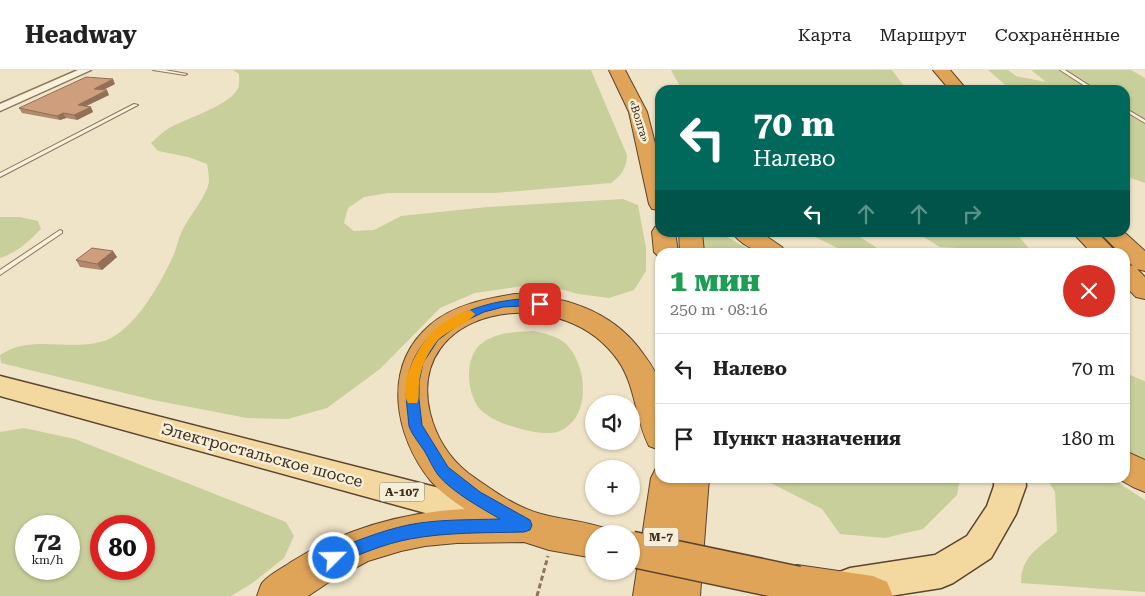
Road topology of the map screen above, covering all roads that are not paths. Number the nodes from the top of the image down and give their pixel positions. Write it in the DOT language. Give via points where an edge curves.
graph roads {
  1 [pos="86,70"];
  2 [pos="155,70"];
  3 [pos="617,70"];
  4 [pos="923,70"];
  5 [pos="941,70"];
  6 [pos="1062,70"];
  7 [pos="185,74"];
  8 [pos="936,85"];
  9 [pos="954,85"];
  10 [pos="1086,85"];
  11 [pos="136,105"];
  12 [pos="0,108"];
  13 [pos="1130,112"];
  14 [pos="1145,122"];
  15 [pos="0,175"];
  16 [pos="655,183"];
  17 [pos="60,232"];
  18 [pos="751,237"];
  19 [pos="1088,237"];
  20 [pos="1115,237"];
  21 [pos="768,248"];
  22 [pos="1100,248"];
  23 [pos="1128,248"];
  24 [pos="1130,250"];
  25 [pos="1145,264"];
  26 [pos="0,273"];
  27 [pos="1130,277"];
  28 [pos="1145,291"];
  29 [pos="0,386"];
  30 [pos="655,421"];
  31 [pos="1130,468"];
  32 [pos="1145,477"];
  33 [pos="667,483"];
  34 [pos="691,483"];
  35 [pos="1010,483"];
  36 [pos="539,529"];
  37 [pos="585,540"];
  38 [pos="640,551"];
  39 [pos="817,590"];
  40 [pos="277,596"];
  41 [pos="653,596"];
  42 [pos="680,596"];
  43 [pos="873,596"];
  1 -- 12 [label="street"];
  2 -- 7 [label="lane"];
  3 -- 16 [label="highway, «Волга»" via="638,112"];
  4 -- 8 [label="highway"];
  5 -- 9 [label="highway"];
  6 -- 10 [label="lane"];
  11 -- 15 [label="lane"];
  13 -- 14 [label="lane"];
  17 -- 26 [label="lane"];
  18 -- 21 [label="highway"];
  19 -- 22 [label="highway"];
  20 -- 23 [label="highway"];
  24 -- 25 [label="highway"];
  27 -- 28 [label="highway"];
  29 -- 36 [label="main road, Электростальское шоссе / А-107"];
  30 -- 36 [label="highway" via="638,368 615,337 588,317 558,306 522,302 503,304 480,309 434,338 417,363 413,382 416,426 443,471 475,497"];
  31 -- 32 [label="highway"];
  33 -- 41 [label="highway, М-7"];
  34 -- 42 [label="highway, М-7"];
  35 -- 39 [label="main road" via="1000,514 979,548 941,571"];
  36 -- 37 [label="highway, А-107"];
  36 -- 40 [label="highway" via="447,527 409,532 334,558"];
  38 -- 39 [label="highway, bridge"];
  39 -- 43 [label="highway"];
}
